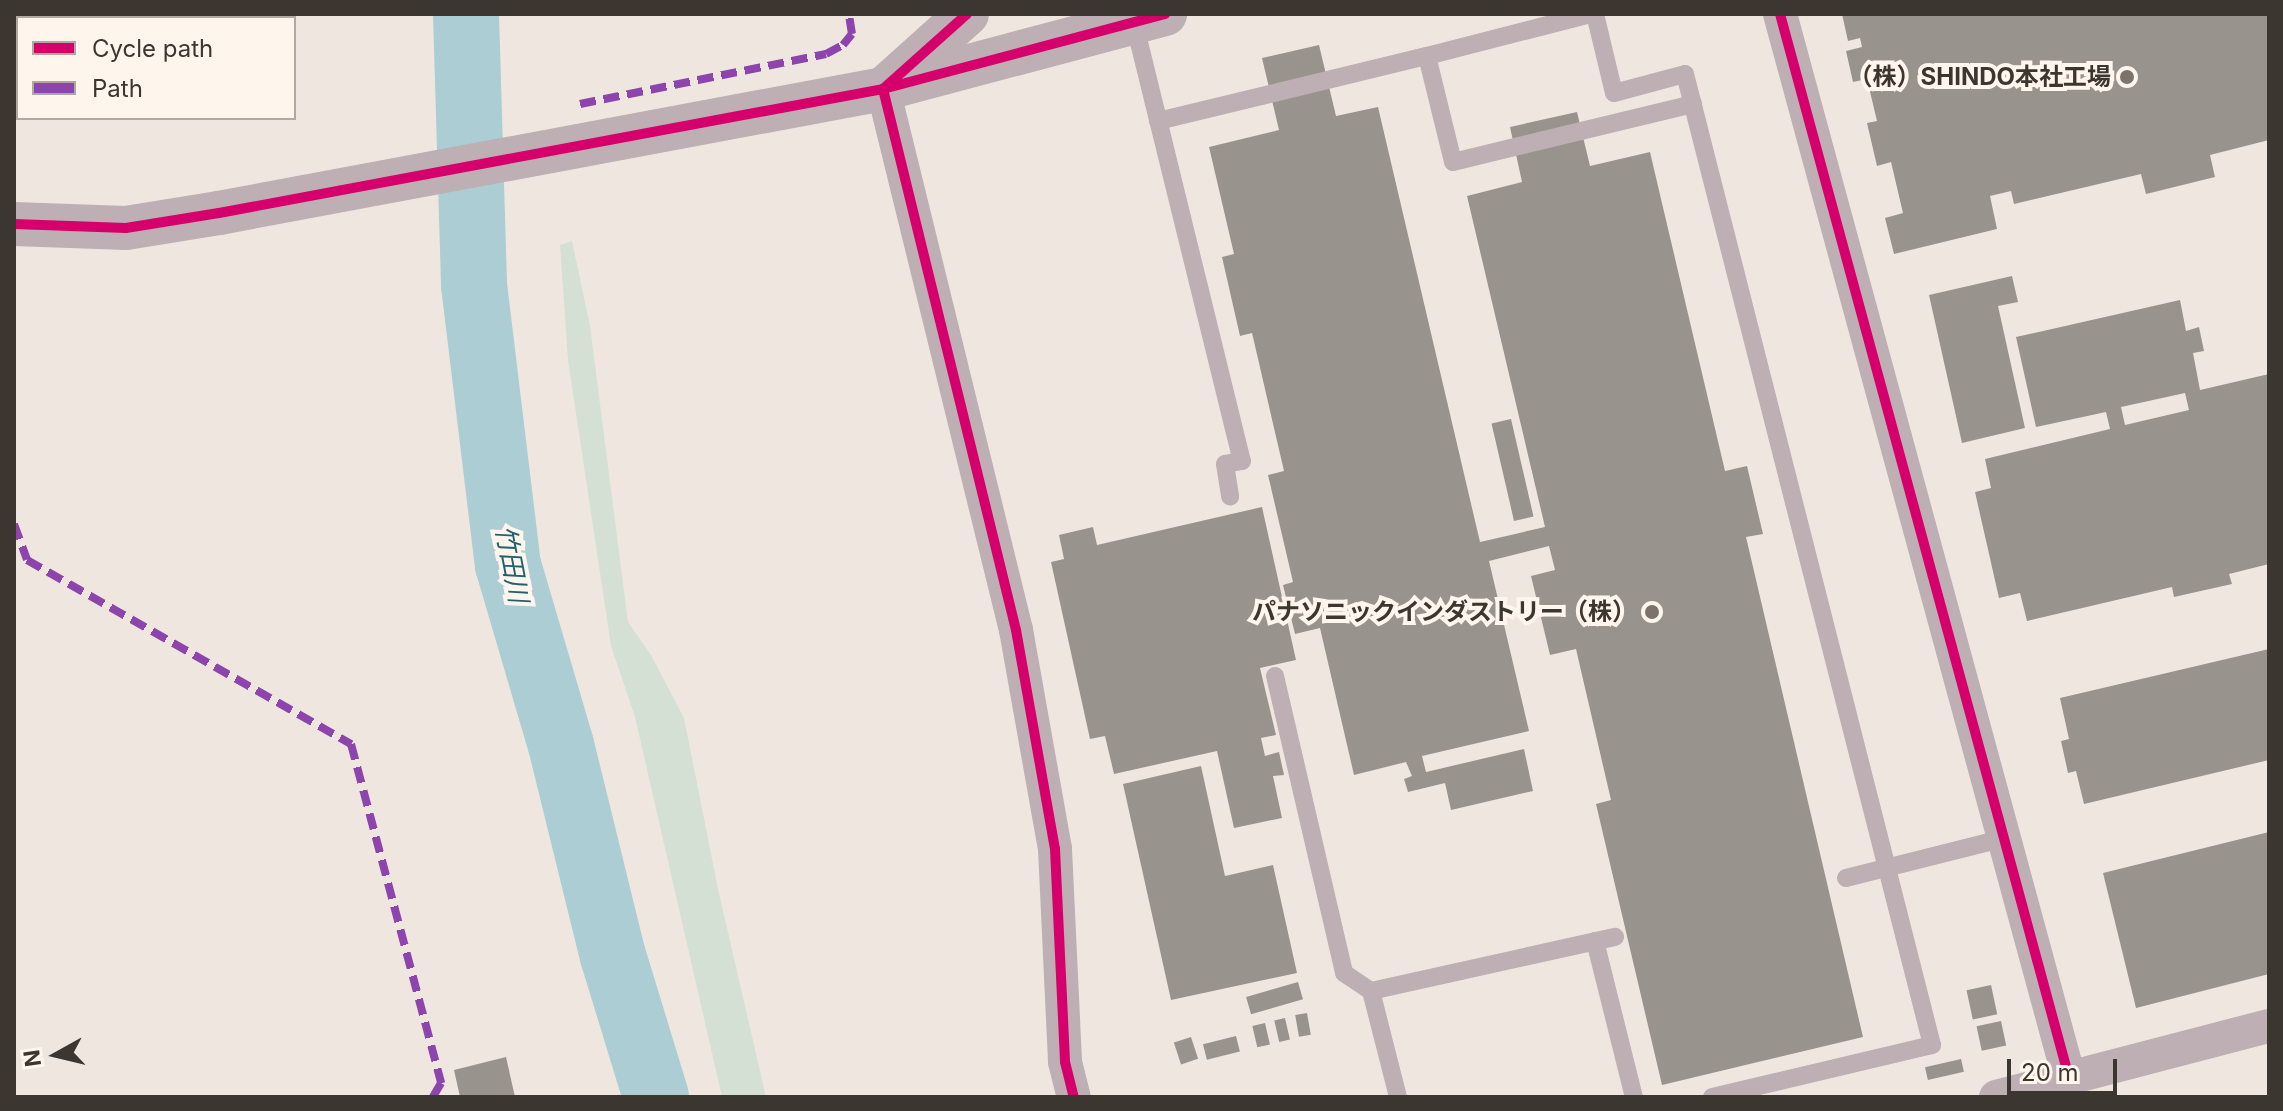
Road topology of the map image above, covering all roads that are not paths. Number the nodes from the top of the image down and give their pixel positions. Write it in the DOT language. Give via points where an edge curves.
graph roads {
  1 [pos="967,14"];
  2 [pos="1593,14"];
  3 [pos="1780,14"];
  4 [pos="1150,18"];
  5 [pos="1427,56"];
  6 [pos="883,89"];
  7 [pos="1693,104"];
  8 [pos="1158,121"];
  9 [pos="14,224"];
  10 [pos="1230,497"];
  11 [pos="1275,676"];
  12 [pos="2005,838"];
  13 [pos="1887,867"];
  14 [pos="1846,878"];
  15 [pos="1615,937"];
  16 [pos="1595,941"];
  17 [pos="1371,991"];
  18 [pos="2269,1026"];
  19 [pos="2069,1078"];
  20 [pos="1074,1097"];
  21 [pos="1398,1097"];
  22 [pos="1634,1097"];
  23 [pos="1712,1097"];
  24 [pos="1996,1097"];
  1 -- 6 [label="street"];
  2 -- 5 [label="lane"];
  2 -- 7 [label="lane" via="1614,93 1685,74"];
  3 -- 12 [label="street"];
  4 -- 6 [label="street"];
  4 -- 8 [label="lane"];
  5 -- 7 [label="lane" via="1453,162"];
  5 -- 8 [label="lane"];
  6 -- 9 [label="street" via="126,228"];
  6 -- 20 [label="street" via="1016,630 1055,849 1065,1062"];
  7 -- 13 [label="lane"];
  8 -- 10 [label="lane" via="1242,461 1225,464"];
  11 -- 17 [label="lane" via="1344,973"];
  12 -- 13 [label="lane"];
  12 -- 19 [label="street"];
  13 -- 14 [label="lane"];
  13 -- 23 [label="lane" via="1932,1045"];
  15 -- 16 [label="lane"];
  16 -- 17 [label="lane"];
  16 -- 22 [label="lane"];
  17 -- 21 [label="lane"];
  18 -- 19 [label="street"];
  19 -- 24 [label="street"];
}
